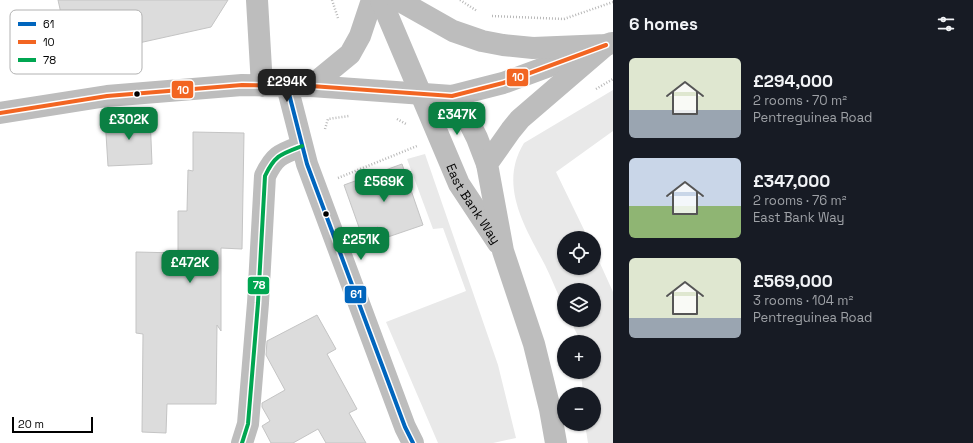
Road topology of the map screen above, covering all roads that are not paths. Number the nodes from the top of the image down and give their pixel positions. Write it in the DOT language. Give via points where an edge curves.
graph roads {
  1 [pos="257,0"];
  2 [pos="372,0"];
  3 [pos="381,0"];
  4 [pos="398,0"];
  5 [pos="610,44"];
  6 [pos="262,86"];
  7 [pos="287,86"];
  8 [pos="311,86"];
  9 [pos="421,95"];
  10 [pos="452,96"];
  11 [pos="0,113"];
  12 [pos="302,146"];
  13 [pos="486,164"];
  14 [pos="503,250"];
  15 [pos="242,443"];
  16 [pos="413,443"];
  17 [pos="556,443"];
  1 -- 6 [label="street"];
  2 -- 8 [label="street" via="360,36 350,54"];
  3 -- 9 [label="street, East Bank Way"];
  4 -- 5 [label="street" via="453,31 482,41 533,48"];
  5 -- 10 [label="street" via="503,83"];
  5 -- 13 [label="street" via="520,119"];
  6 -- 7 [label="street"];
  6 -- 11 [label="street" via="242,85 107,96"];
  7 -- 8 [label="street"];
  7 -- 12 [label="street"];
  8 -- 9 [label="street"];
  9 -- 10 [label="street"];
  9 -- 14 [label="street, East Bank Way" via="459,184"];
  10 -- 13 [label="street, East Bank Way" via="478,138"];
  12 -- 15 [label="street" via="280,155 270,164 265,176 248,424"];
  12 -- 16 [label="street" via="315,187"];
  13 -- 14 [label="street, East Bank Way"];
  14 -- 17 [label="street, East Bank Way" via="534,344"];
}
